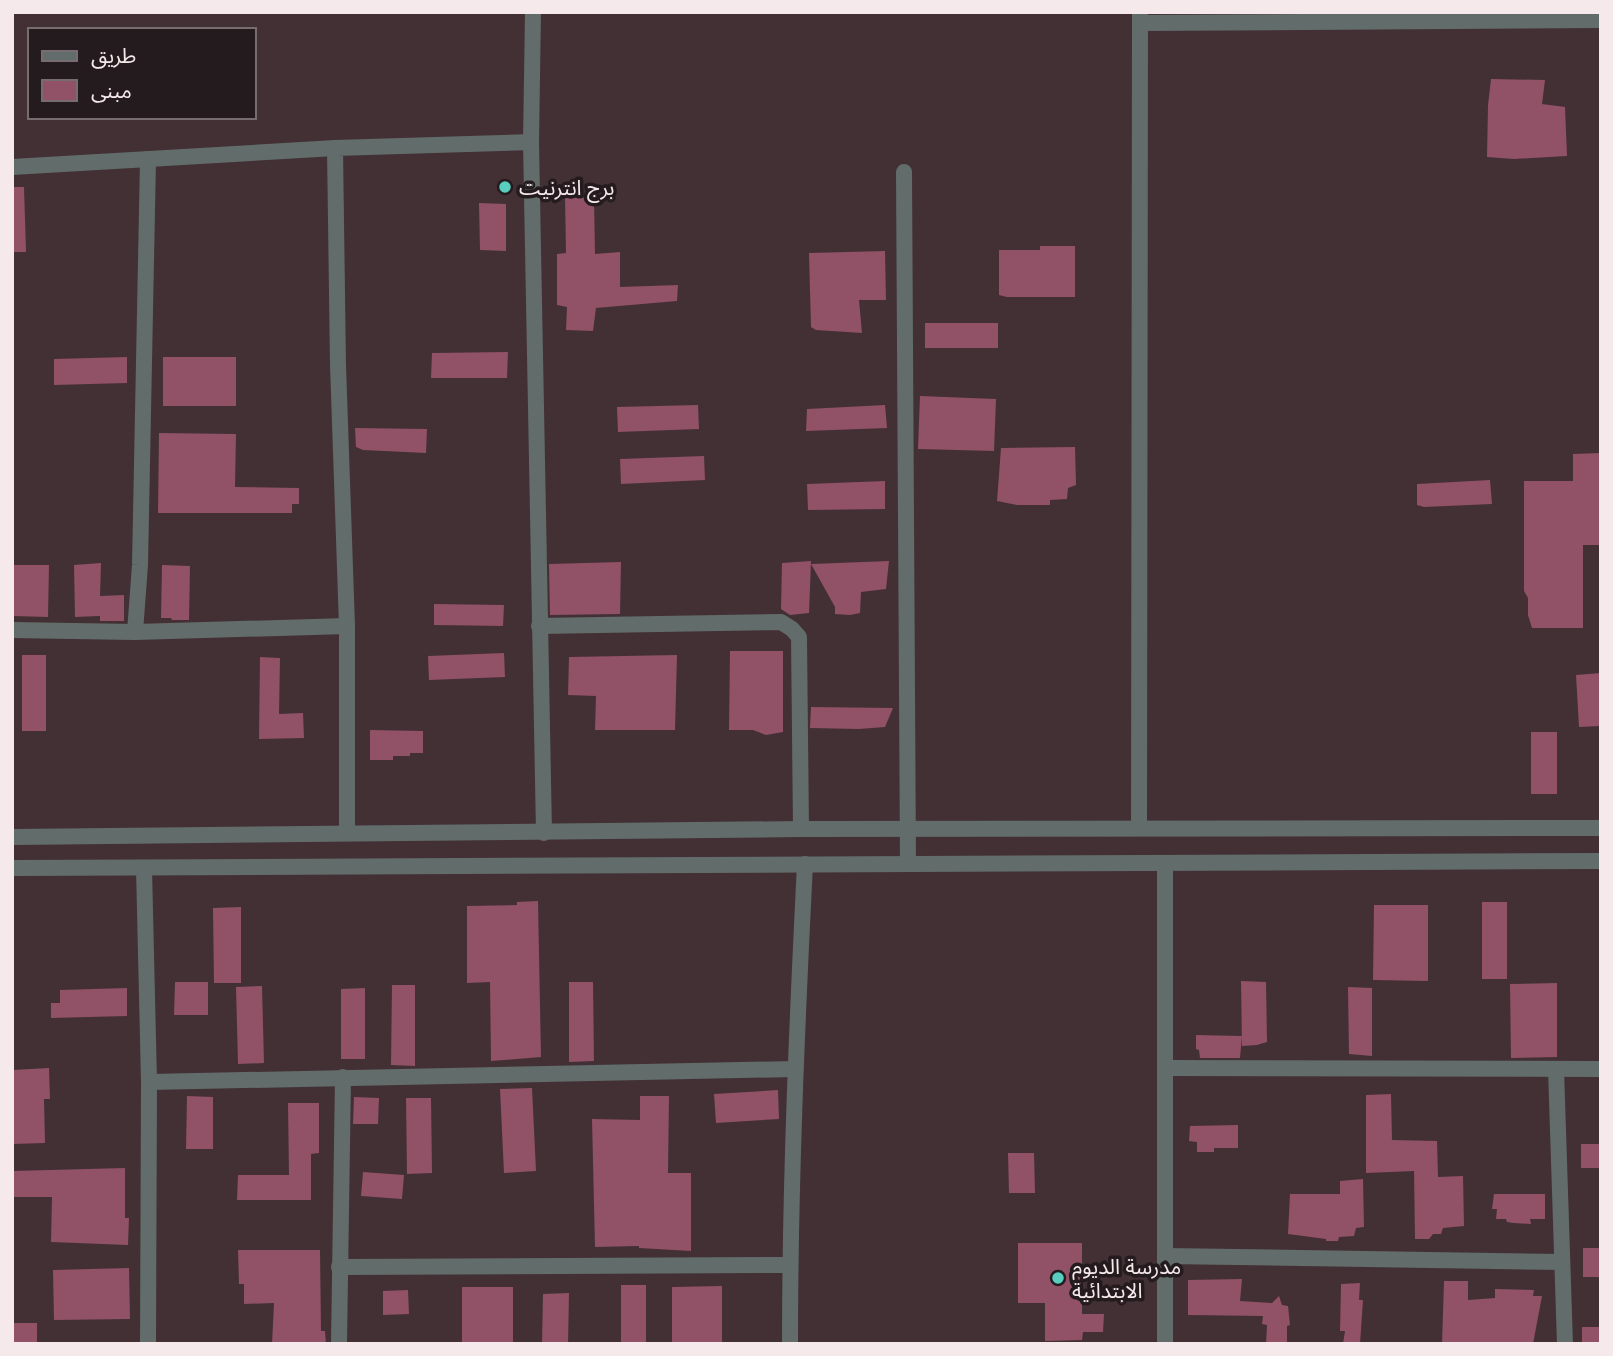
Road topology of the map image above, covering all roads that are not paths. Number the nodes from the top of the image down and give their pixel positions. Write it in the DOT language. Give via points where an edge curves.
graph roads {
  1 [pos="533,12"];
  2 [pos="1140,18"];
  3 [pos="1601,20"];
  4 [pos="531,142"];
  5 [pos="335,148"];
  6 [pos="148,159"];
  7 [pos="12,167"];
  8 [pos="904,172"];
  9 [pos="347,626"];
  10 [pos="539,626"];
  11 [pos="12,631"];
  12 [pos="135,632"];
  13 [pos="1139,828"];
  14 [pos="1601,828"];
  15 [pos="801,829"];
  16 [pos="909,829"];
  17 [pos="347,833"];
  18 [pos="544,833"];
  19 [pos="12,837"];
  20 [pos="1601,862"];
  21 [pos="908,863"];
  22 [pos="1165,863"];
  23 [pos="805,864"];
  24 [pos="144,867"];
  25 [pos="12,868"];
  26 [pos="1165,1068"];
  27 [pos="794,1069"];
  28 [pos="1556,1069"];
  29 [pos="1601,1069"];
  30 [pos="343,1077"];
  31 [pos="149,1082"];
  32 [pos="1165,1256"];
  33 [pos="1562,1262"];
  34 [pos="790,1265"];
  35 [pos="340,1266"];
  36 [pos="148,1344"];
  37 [pos="339,1344"];
  38 [pos="790,1344"];
  39 [pos="1165,1344"];
  40 [pos="1565,1344"];
  1 -- 4 [label="street"];
  2 -- 3 [label="street"];
  2 -- 13 [label="street"];
  4 -- 5 [label="street"];
  4 -- 10 [label="street"];
  5 -- 6 [label="street"];
  5 -- 9 [label="street"];
  6 -- 7 [label="street"];
  6 -- 12 [label="street"];
  8 -- 16 [label="street"];
  9 -- 12 [label="street"];
  9 -- 17 [label="street"];
  10 -- 15 [label="street" via="781,622 792,629 799,637"];
  10 -- 18 [label="street"];
  11 -- 12 [label="street"];
  13 -- 14 [label="street"];
  13 -- 16 [label="street"];
  15 -- 16 [label="street"];
  15 -- 18 [label="street"];
  16 -- 21 [label="street"];
  17 -- 18 [label="street"];
  17 -- 19 [label="street"];
  20 -- 22 [label="street"];
  21 -- 22 [label="street"];
  21 -- 23 [label="street"];
  22 -- 26 [label="street"];
  23 -- 24 [label="street"];
  23 -- 27 [label="street"];
  24 -- 25 [label="street"];
  24 -- 31 [label="street"];
  26 -- 28 [label="street"];
  26 -- 32 [label="street"];
  27 -- 30 [label="street"];
  27 -- 34 [label="street"];
  28 -- 29 [label="street"];
  28 -- 33 [label="street"];
  30 -- 31 [label="street"];
  30 -- 35 [label="street"];
  31 -- 36 [label="street"];
  32 -- 33 [label="street"];
  32 -- 39 [label="street"];
  33 -- 40 [label="street"];
  34 -- 35 [label="street"];
  34 -- 38 [label="street"];
  35 -- 37 [label="street"];
}
